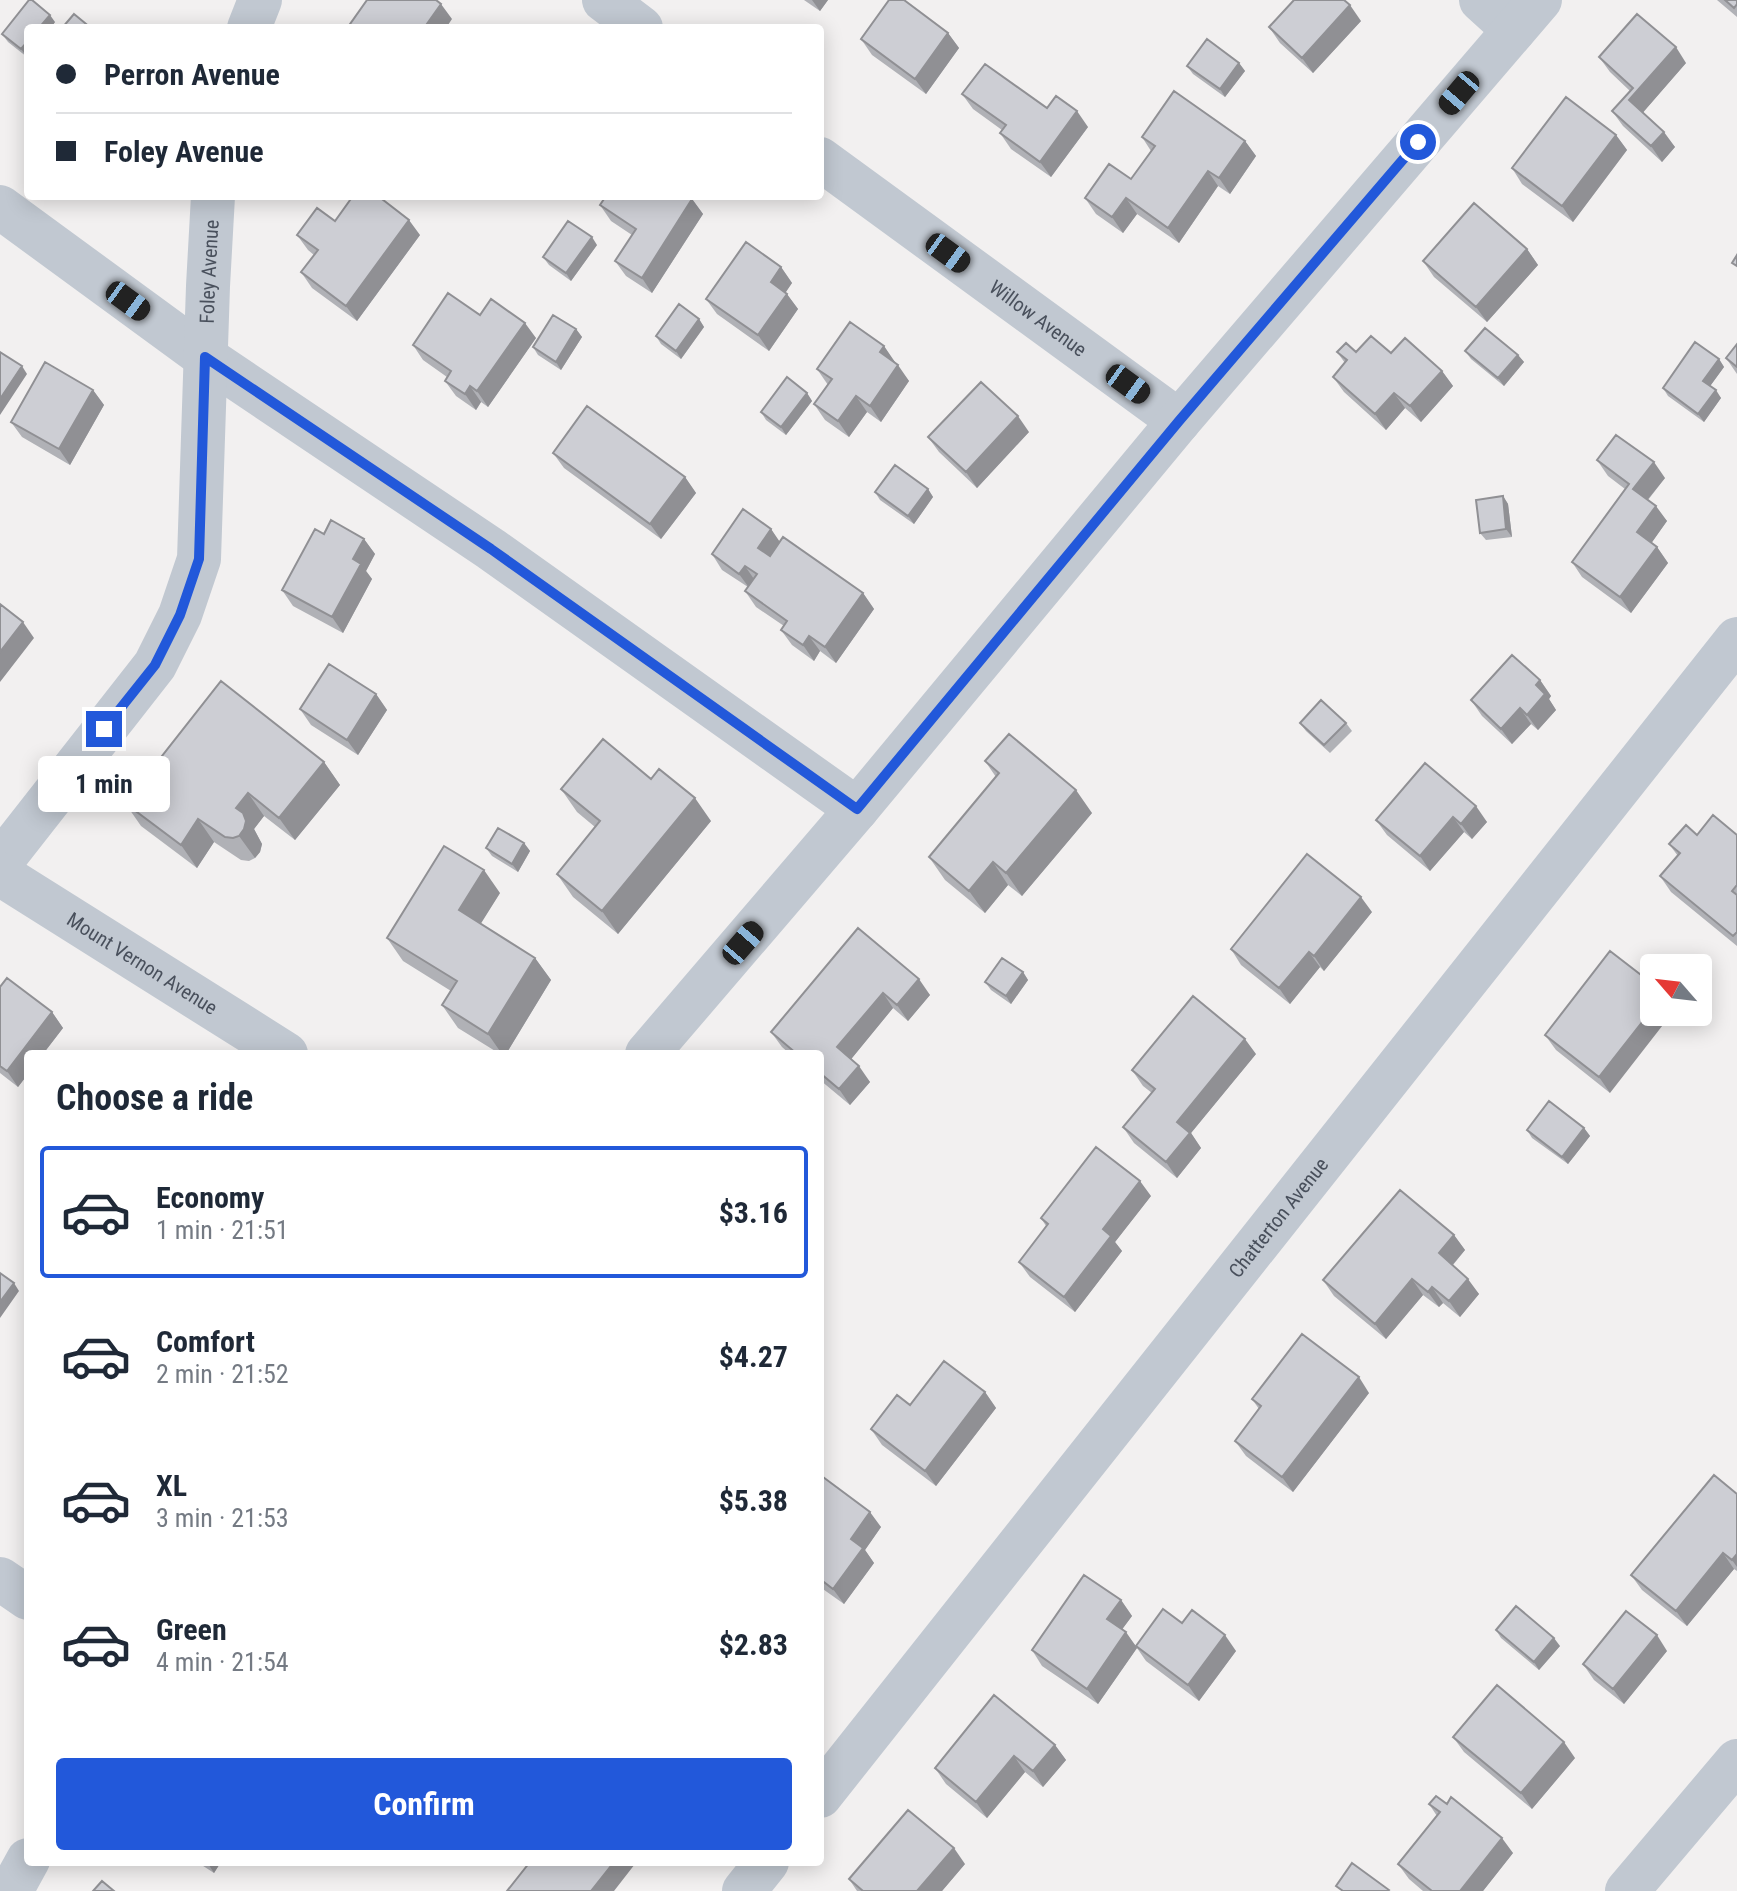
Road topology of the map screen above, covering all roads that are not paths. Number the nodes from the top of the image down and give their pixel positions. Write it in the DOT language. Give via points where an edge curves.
graph roads {
  1 [pos="260,0"];
  2 [pos="604,0"];
  3 [pos="1481,0"];
  4 [pos="1527,15"];
  5 [pos="251,24"];
  6 [pos="636,24"];
  7 [pos="824,162"];
  8 [pos="213,200"];
  9 [pos="0,207"];
  10 [pos="205,357"];
  11 [pos="1179,421"];
  12 [pos="1737,639"];
  13 [pos="857,809"];
  14 [pos="0,863"];
  15 [pos="0,874"];
  16 [pos="280,1050"];
  17 [pos="650,1050"];
  18 [pos="0,1579"];
  19 [pos="24,1595"];
  20 [pos="1737,1761"];
  21 [pos="824,1791"];
  22 [pos="25,1866"];
  23 [pos="764,1866"];
  24 [pos="11,1891"];
  25 [pos="744,1891"];
  26 [pos="1627,1891"];
  1 -- 5 [label="street"];
  2 -- 6 [label="street"];
  3 -- 4 [label="street"];
  4 -- 11 [label="street"];
  7 -- 11 [label="street, Willow Avenue"];
  8 -- 10 [label="street, Foley Avenue"];
  9 -- 10 [label="street"];
  10 -- 13 [label="street" via="491,549"];
  10 -- 14 [label="street, Foley Avenue" via="199,559 180,615 155,665"];
  11 -- 13 [label="street"];
  12 -- 21 [label="street, Chatterton Avenue"];
  13 -- 17 [label="street"];
  15 -- 16 [label="street, Mount Vernon Avenue"];
  18 -- 19 [label="street"];
  20 -- 26 [label="street"];
  22 -- 24 [label="street"];
  23 -- 25 [label="street"];
}
